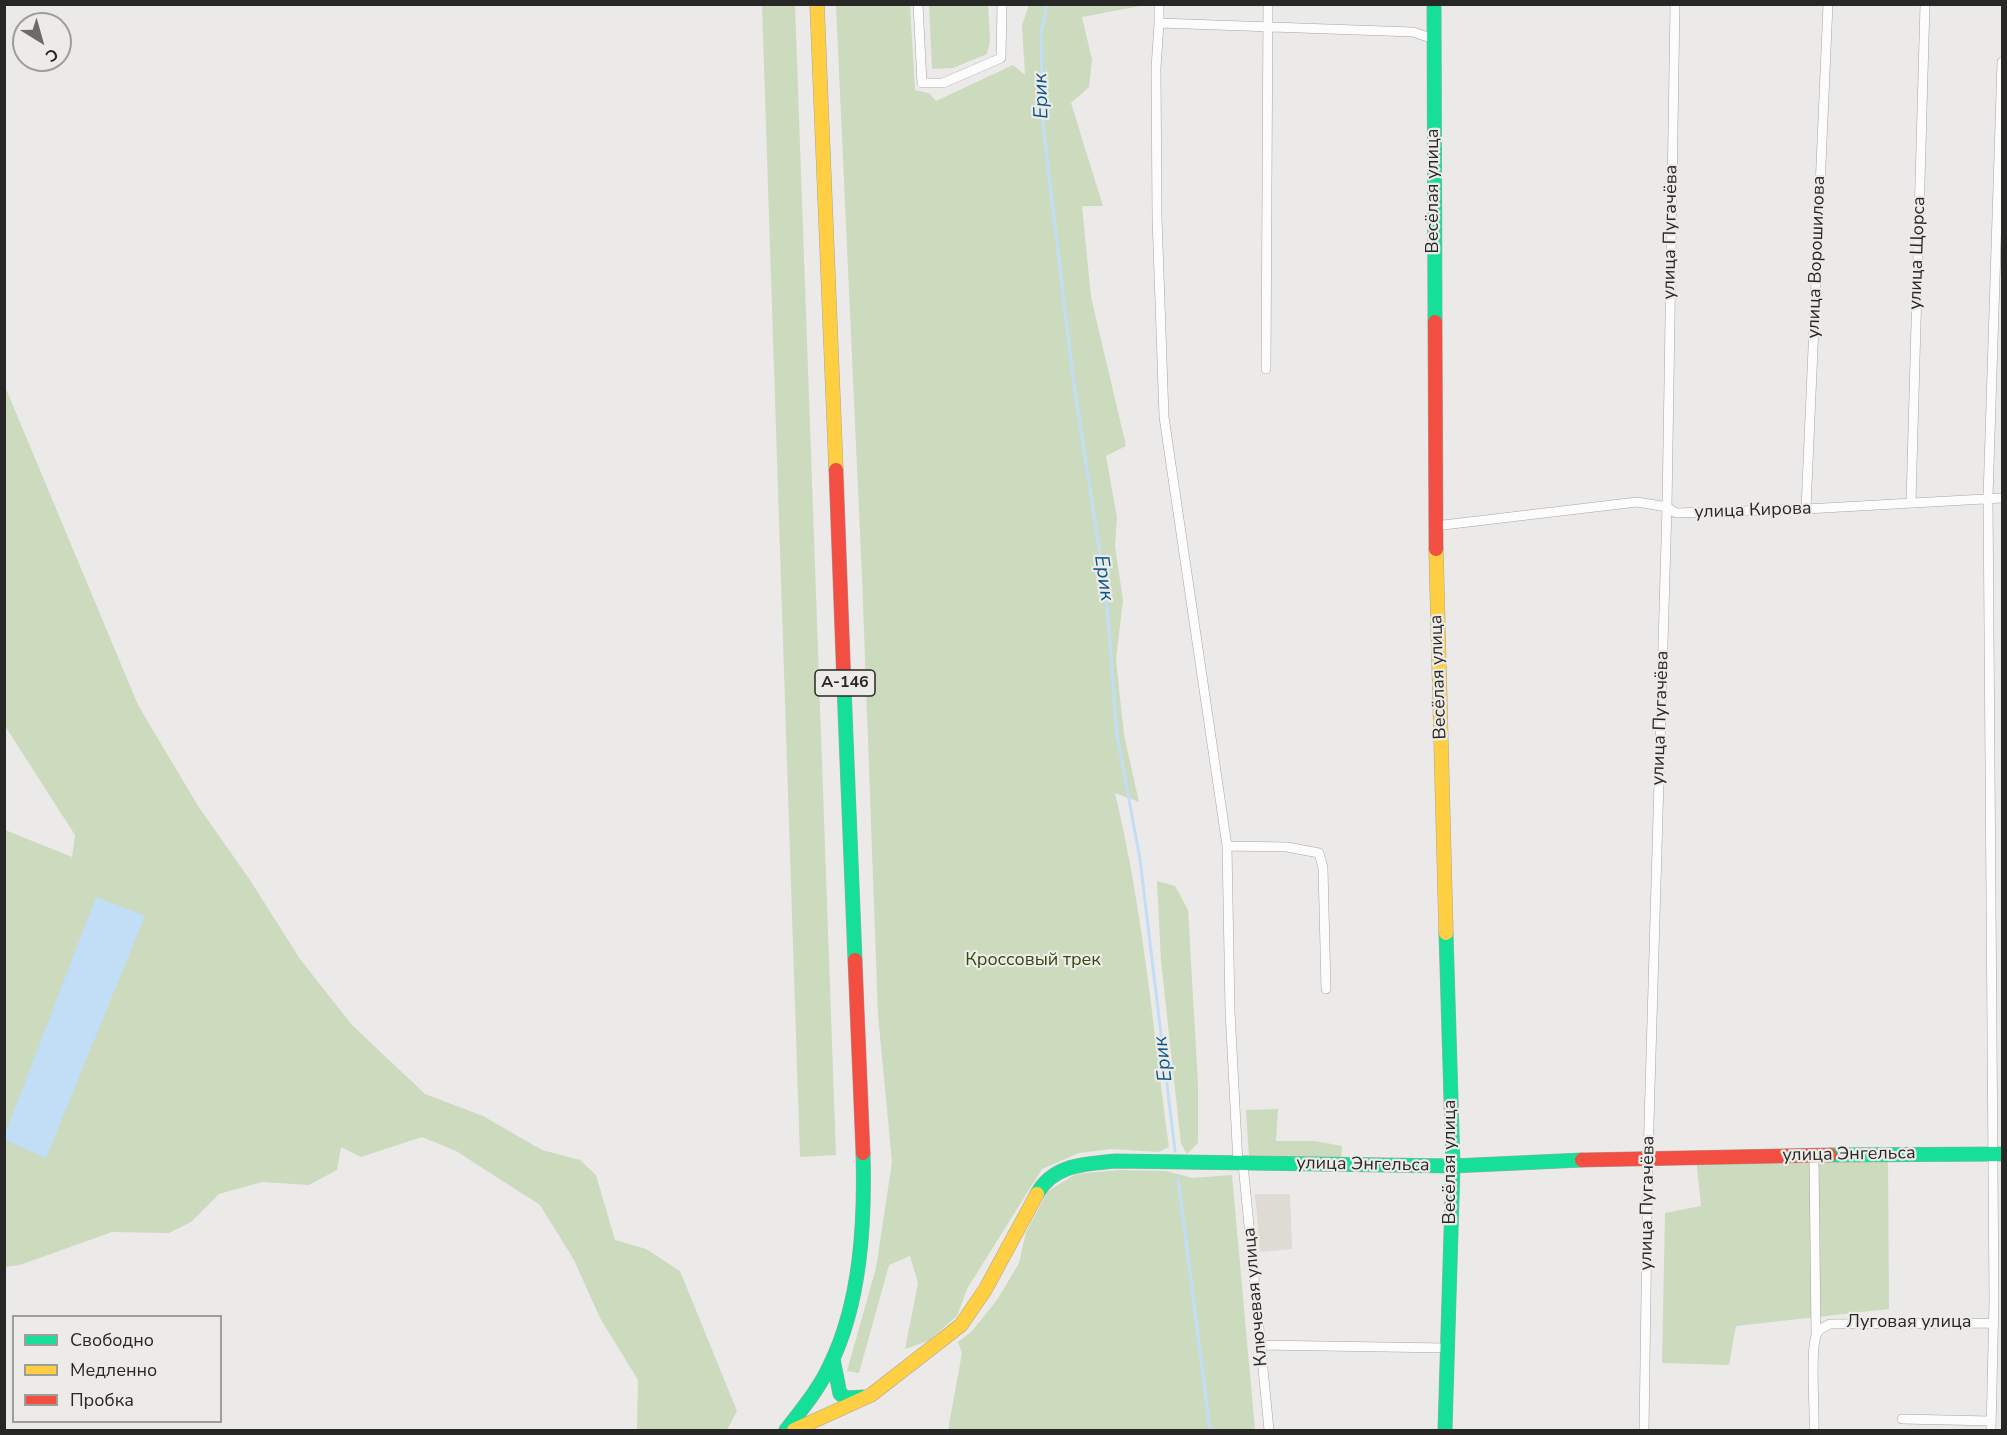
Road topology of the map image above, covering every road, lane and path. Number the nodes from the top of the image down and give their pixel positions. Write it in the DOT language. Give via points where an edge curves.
graph roads {
  1 [pos="817,4"];
  2 [pos="918,4"];
  3 [pos="1002,4"];
  4 [pos="1159,4"];
  5 [pos="1268,4"];
  6 [pos="1434,4"];
  7 [pos="1675,4"];
  8 [pos="1828,4"];
  9 [pos="1925,4"];
  10 [pos="1159,23"];
  11 [pos="1266,27"];
  12 [pos="1434,39"];
  13 [pos="2002,62"];
  14 [pos="1266,369"];
  15 [pos="1988,497"];
  16 [pos="2002,498"];
  17 [pos="1911,502"];
  18 [pos="1667,507"];
  19 [pos="1806,509"];
  20 [pos="1435,526"];
  21 [pos="1227,846"];
  22 [pos="1326,989"];
  23 [pos="1998,1154"];
  24 [pos="1814,1156"];
  25 [pos="1648,1157"];
  26 [pos="1241,1164"];
  27 [pos="1453,1167"];
  28 [pos="1998,1300"];
  29 [pos="1993,1323"];
  30 [pos="1816,1335"];
  31 [pos="1260,1345"];
  32 [pos="1446,1348"];
  33 [pos="833,1359"];
  34 [pos="871,1395"];
  35 [pos="1902,1419"];
  36 [pos="1991,1426"];
  37 [pos="786,1431"];
  38 [pos="794,1431"];
  39 [pos="1269,1431"];
  40 [pos="1445,1431"];
  41 [pos="1644,1431"];
  42 [pos="1814,1431"];
  1 -- 33 [label="main road, А-146" via="864,1185 861,1239 847,1318"];
  2 -- 3 [label="street" via="922,83 943,83 1001,58"];
  4 -- 10 [label="street, Ключевая улица"];
  5 -- 11 [label="street"];
  6 -- 12 [label="main road, Весёлая улица"];
  7 -- 18 [label="street, улица Пугачёва"];
  8 -- 19 [label="street, улица Ворошилова"];
  9 -- 17 [label="street, улица Щорса"];
  10 -- 11 [label="street"];
  10 -- 21 [label="street, Ключевая улица" via="1157,160 1164,417"];
  11 -- 12 [label="street" via="1413,32"];
  11 -- 14 [label="street"];
  12 -- 20 [label="main road, Весёлая улица"];
  13 -- 15 [label="street"];
  15 -- 16 [label="street, улица Кирова"];
  15 -- 17 [label="street, улица Кирова"];
  15 -- 23 [label="street"];
  17 -- 19 [label="street, улица Кирова"];
  18 -- 19 [label="street, улица Кирова" via="1676,513"];
  18 -- 20 [label="street, улица Кирова" via="1637,502"];
  18 -- 25 [label="street, улица Пугачёва"];
  20 -- 27 [label="main road, Весёлая улица"];
  21 -- 22 [label="street" via="1287,847 1319,853 1323,868"];
  21 -- 26 [label="street, Ключевая улица" via="1230,1011"];
  23 -- 24 [label="main road, улица Энгельса"];
  23 -- 28 [label="street"];
  24 -- 25 [label="main road, улица Энгельса"];
  24 -- 30 [label="street"];
  25 -- 27 [label="main road, улица Энгельса"];
  25 -- 41 [label="street, улица Пугачёва"];
  26 -- 27 [label="main road, улица Энгельса"];
  26 -- 31 [label="street, Ключевая улица"];
  26 -- 34 [label="main road, улица Энгельса" via="1116,1161 1059,1171 1041,1186 985,1290 961,1325"];
  27 -- 32 [label="main road, Весёлая улица"];
  28 -- 29 [label="street"];
  29 -- 30 [label="street, Луговая улица" via="1830,1324"];
  29 -- 36 [label="street"];
  30 -- 42 [label="street"];
  31 -- 32 [label="street"];
  31 -- 39 [label="street, Ключевая улица"];
  32 -- 40 [label="main road, Весёлая улица"];
  33 -- 34 [label="main road" via="840,1394 847,1398"];
  33 -- 37 [label="main road, А-146"];
  34 -- 38 [label="main road, улица Энгельса"];
  35 -- 36 [label="street"];
}
